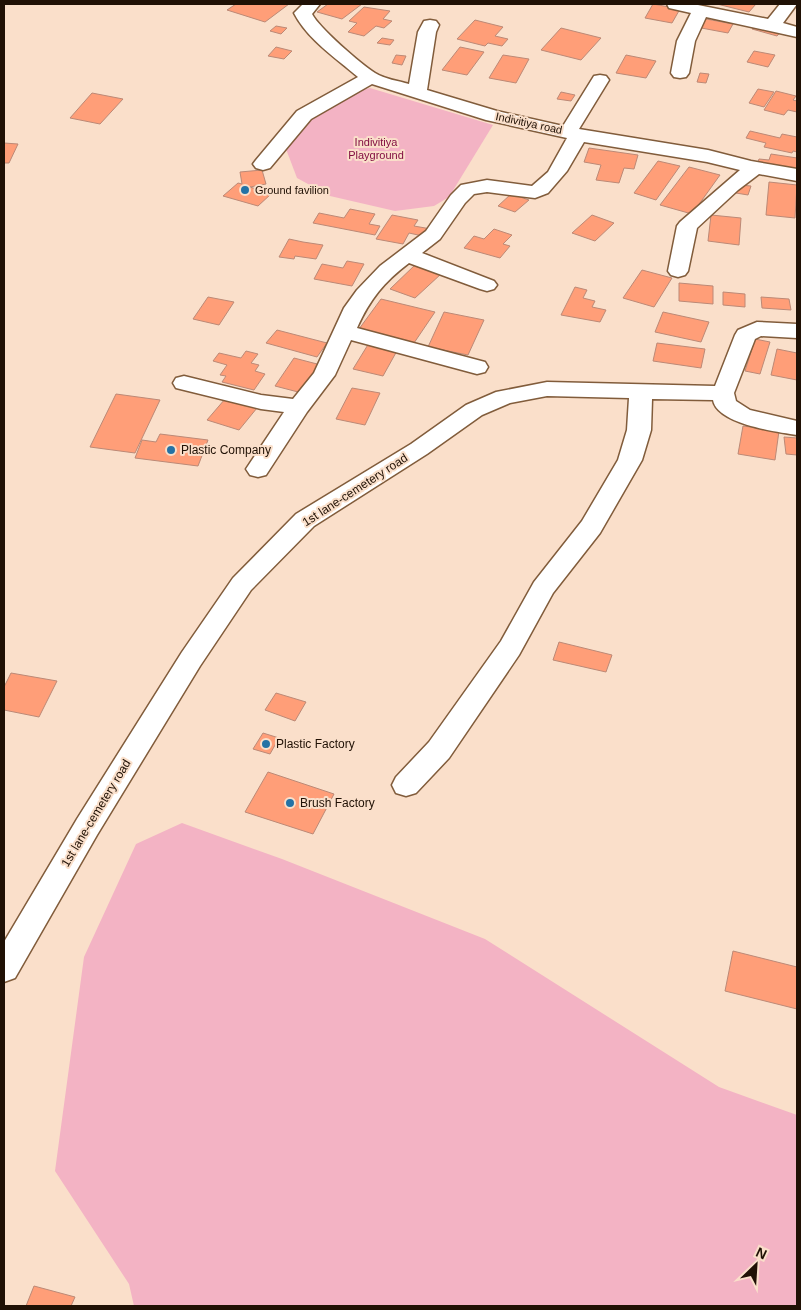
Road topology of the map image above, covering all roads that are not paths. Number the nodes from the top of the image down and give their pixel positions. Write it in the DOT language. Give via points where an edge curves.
graph roads {
  1 [pos="675,4"];
  2 [pos="789,4"];
  3 [pos="305,7"];
  4 [pos="701,11"];
  5 [pos="430,24"];
  6 [pos="772,25"];
  7 [pos="797,32"];
  8 [pos="680,73"];
  9 [pos="370,78"];
  10 [pos="600,80"];
  11 [pos="417,92"];
  12 [pos="573,133"];
  13 [pos="263,164"];
  14 [pos="755,168"];
  15 [pos="797,175"];
  16 [pos="407,255"];
  17 [pos="678,270"];
  18 [pos="487,285"];
  19 [pos="344,331"];
  20 [pos="797,331"];
  21 [pos="477,367"];
  22 [pos="184,383"];
  23 [pos="641,390"];
  24 [pos="723,393"];
  25 [pos="299,407"];
  26 [pos="797,428"];
  27 [pos="258,469"];
  28 [pos="406,785"];
  29 [pos="4,969"];
  1 -- 4 [label="street"];
  2 -- 6 [label="street"];
  3 -- 9 [label="street, Indivitiya road" via="307,21 322,38"];
  4 -- 6 [label="street"];
  4 -- 8 [label="street" via="688,32 680,57"];
  5 -- 11 [label="street"];
  6 -- 7 [label="street"];
  9 -- 11 [label="street, Indivitiya road"];
  9 -- 13 [label="street" via="304,115"];
  10 -- 12 [label="street"];
  11 -- 12 [label="street, Indivitiya road" via="493,116"];
  12 -- 14 [label="street, Indivitiya road" via="708,156"];
  12 -- 16 [label="street" via="564,161 541,191 487,186 468,189 433,235"];
  14 -- 15 [label="street, Indivitiya road"];
  14 -- 17 [label="street" via="687,226"];
  16 -- 18 [label="street"];
  16 -- 19 [label="street" via="364,294"];
  19 -- 21 [label="street"];
  19 -- 25 [label="street" via="324,375"];
  20 -- 24 [label="street" via="757,329 746,335"];
  22 -- 25 [label="street" via="262,402"];
  23 -- 24 [label="street, 1st lane-cemetery road"];
  23 -- 28 [label="street" via="638,430 630,460 591,527 542,588 510,648 439,750"];
  23 -- 29 [label="street, 1st lane-cemetery road" via="547,389 504,397 474,410 306,520 242,584 191,659"];
  24 -- 26 [label="street" via="725,404 743,416"];
  25 -- 27 [label="street"];
}
